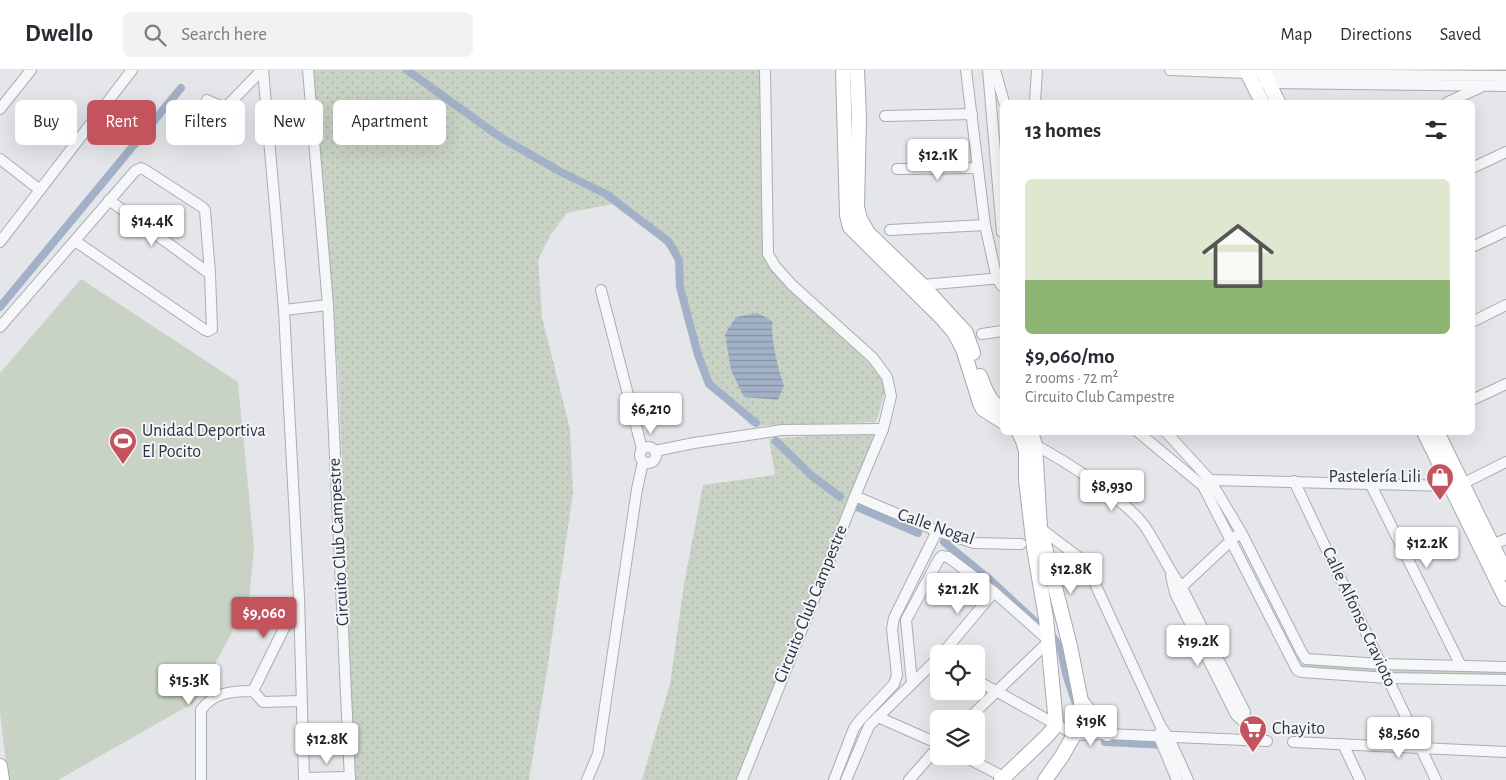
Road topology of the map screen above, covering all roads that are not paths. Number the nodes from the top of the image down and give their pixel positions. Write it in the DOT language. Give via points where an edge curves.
graph roads {
  1 [pos="31,70"];
  2 [pos="132,70"];
  3 [pos="262,70"];
  4 [pos="308,70"];
  5 [pos="765,70"];
  6 [pos="843,70"];
  7 [pos="856,70"];
  8 [pos="966,70"];
  9 [pos="988,70"];
  10 [pos="995,70"];
  11 [pos="1037,70"];
  12 [pos="1170,70"];
  13 [pos="1426,73"];
  14 [pos="1249,75"];
  15 [pos="1264,75"];
  16 [pos="1505,80"];
  17 [pos="1481,87"];
  18 [pos="233,100"];
  19 [pos="1003,100"];
  20 [pos="1035,100"];
  21 [pos="1261,100"];
  22 [pos="1277,100"];
  23 [pos="1452,100"];
  24 [pos="0,109"];
  25 [pos="972,114"];
  26 [pos="885,116"];
  27 [pos="1506,152"];
  28 [pos="0,159"];
  29 [pos="1475,167"];
  30 [pos="978,168"];
  31 [pos="897,169"];
  32 [pos="40,190"];
  33 [pos="109,200"];
  34 [pos="1000,209"];
  35 [pos="985,225"];
  36 [pos="890,230"];
  37 [pos="1506,230"];
  38 [pos="75,241"];
  39 [pos="0,242"];
  40 [pos="1475,246"];
  41 [pos="210,274"];
  42 [pos="1000,278"];
  43 [pos="1000,281"];
  44 [pos="922,285"];
  45 [pos="601,290"];
  46 [pos="328,305"];
  47 [pos="1506,306"];
  48 [pos="284,310"];
  49 [pos="1475,321"];
  50 [pos="0,327"];
  51 [pos="1000,331"];
  52 [pos="982,334"];
  53 [pos="1506,384"];
  54 [pos="1475,399"];
  55 [pos="1000,407"];
  56 [pos="1000,421"];
  57 [pos="883,429"];
  58 [pos="1142,435"];
  59 [pos="1168,435"];
  60 [pos="1426,435"];
  61 [pos="1438,435"];
  62 [pos="1031,443"];
  63 [pos="642,449"];
  64 [pos="655,451"];
  65 [pos="643,462"];
  66 [pos="1506,462"];
  67 [pos="1294,481"];
  68 [pos="1206,483"];
  69 [pos="1370,483"];
  70 [pos="1455,484"];
  71 [pos="854,496"];
  72 [pos="1040,528"];
  73 [pos="937,531"];
  74 [pos="1242,532"];
  75 [pos="1231,539"];
  76 [pos="1506,539"];
  77 [pos="1021,544"];
  78 [pos="1492,545"];
  79 [pos="1506,573"];
  80 [pos="1178,590"];
  81 [pos="994,592"];
  82 [pos="299,598"];
  83 [pos="1506,599"];
  84 [pos="1047,641"];
  85 [pos="949,645"];
  86 [pos="1301,651"];
  87 [pos="1290,657"];
  88 [pos="1381,664"];
  89 [pos="930,666"];
  90 [pos="1461,666"];
  91 [pos="1506,667"];
  92 [pos="1388,678"];
  93 [pos="1506,680"];
  94 [pos="912,683"];
  95 [pos="985,685"];
  96 [pos="253,691"];
  97 [pos="997,692"];
  98 [pos="301,701"];
  99 [pos="1081,701"];
  100 [pos="978,710"];
  101 [pos="878,716"];
  102 [pos="1056,724"];
  103 [pos="1107,734"];
  104 [pos="1163,734"];
  105 [pos="1075,735"];
  106 [pos="1252,740"];
  107 [pos="930,741"];
  108 [pos="1267,741"];
  109 [pos="1294,742"];
  110 [pos="1343,744"];
  111 [pos="1421,747"];
  112 [pos="1506,752"];
  113 [pos="930,756"];
  114 [pos="980,765"];
  115 [pos="0,766"];
  116 [pos="350,778"];
  117 [pos="1002,778"];
  118 [pos="304,779"];
  119 [pos="2,780"];
  120 [pos="201,780"];
  121 [pos="587,780"];
  122 [pos="742,780"];
  123 [pos="834,780"];
  124 [pos="846,780"];
  125 [pos="909,780"];
  126 [pos="1045,780"];
  127 [pos="1177,780"];
  128 [pos="1188,780"];
  129 [pos="1360,780"];
  130 [pos="1436,780"];
  1 -- 24 [label="street"];
  2 -- 32 [label="street"];
  3 -- 18 [label="street"];
  3 -- 48 [label="street"];
  4 -- 46 [label="street, Circuito Club Campestre"];
  5 -- 57 [label="street, Circuito Club Campestre" via="768,254 792,285 873,358 887,377 891,396"];
  6 -- 56 [label="main road" via="850,227 954,332 963,349 983,410"];
  7 -- 44 [label="main road" via="859,117 857,207 860,219 868,232"];
  8 -- 25 [label="street"];
  9 -- 34 [label="street"];
  10 -- 19 [label="street"];
  11 -- 20 [label="street"];
  12 -- 14 [label="street"];
  13 -- 15 [label="street"];
  13 -- 16 [label="street"];
  14 -- 15 [label="street"];
  14 -- 21 [label="main road"];
  15 -- 17 [label="street"];
  15 -- 22 [label="main road"];
  16 -- 17 [label="street"];
  17 -- 23 [label="street"];
  25 -- 26 [label="street"];
  25 -- 30 [label="street"];
  27 -- 29 [label="street"];
  28 -- 32 [label="street"];
  30 -- 31 [label="street"];
  30 -- 35 [label="street"];
  32 -- 39 [label="street"];
  33 -- 38 [label="street"];
  33 -- 41 [label="street"];
  33 -- 41 [label="street" via="137,169 145,170 202,207 205,210"];
  35 -- 36 [label="street"];
  35 -- 42 [label="street"];
  37 -- 40 [label="street"];
  38 -- 41 [label="street" via="205,330 211,330 213,326"];
  38 -- 50 [label="street"];
  43 -- 44 [label="street"];
  44 -- 55 [label="main road" via="966,333 985,390"];
  45 -- 63 [label="street"];
  46 -- 48 [label="street"];
  46 -- 116 [label="street, Circuito Club Campestre"];
  47 -- 49 [label="street"];
  48 -- 82 [label="street"];
  51 -- 52 [label="street"];
  53 -- 54 [label="street"];
  57 -- 64 [label="street" via="782,430"];
  57 -- 71 [label="street, Circuito Club Campestre"];
  58 -- 68 [label="street"];
  59 -- 68 [label="street"];
  60 -- 70 [label="main road"];
  61 -- 70 [label="main road"];
  62 -- 72 [label="main road"];
  62 -- 80 [label="street" via="1051,453 1128,509 1145,527"];
  62 -- 84 [label="main road" via="1027,490"];
  63 -- 64 [label="street"];
  63 -- 65 [label="street" via="640,456"];
  64 -- 65 [label="street" via="654,461"];
  65 -- 121 [label="street" via="598,754"];
  66 -- 70 [label="street"];
  67 -- 68 [label="street"];
  67 -- 69 [label="street"];
  67 -- 88 [label="street, Calle Alfonso Cravioto"];
  68 -- 74 [label="street"];
  68 -- 75 [label="street"];
  69 -- 70 [label="street"];
  69 -- 90 [label="street"];
  70 -- 78 [label="main road"];
  70 -- 83 [label="main road"];
  71 -- 73 [label="street, Calle Nogal"];
  71 -- 122 [label="street, Circuito Club Campestre"];
  72 -- 99 [label="main road"];
  72 -- 104 [label="street" via="1085,562"];
  73 -- 77 [label="street, Calle Nogal" via="974,543"];
  73 -- 123 [label="street" via="894,618 892,629 897,675 894,684 854,728"];
  74 -- 75 [label="street"];
  74 -- 86 [label="street"];
  75 -- 80 [label="street"];
  75 -- 87 [label="street"];
  76 -- 78 [label="street"];
  78 -- 79 [label="main road"];
  80 -- 106 [label="street" via="1236,715 1244,722"];
  81 -- 84 [label="street, Calle Nogal"];
  81 -- 85 [label="street"];
  81 -- 94 [label="street, Calle Nogal" via="948,557 939,559 906,620"];
  82 -- 96 [label="street"];
  82 -- 98 [label="street"];
  84 -- 97 [label="street"];
  84 -- 102 [label="main road"];
  86 -- 87 [label="street"];
  86 -- 88 [label="street" via="1310,660"];
  87 -- 92 [label="street" via="1301,672"];
  88 -- 90 [label="street"];
  88 -- 92 [label="street, Calle Alfonso Cravioto"];
  89 -- 94 [label="street"];
  90 -- 91 [label="street"];
  92 -- 93 [label="street"];
  92 -- 111 [label="street, Calle Alfonso Cravioto"];
  94 -- 101 [label="street"];
  95 -- 97 [label="street"];
  96 -- 98 [label="street" via="260,700 268,703"];
  96 -- 120 [label="street" via="221,694 201,710"];
  97 -- 100 [label="street"];
  97 -- 102 [label="street"];
  98 -- 118 [label="street"];
  99 -- 103 [label="main road"];
  99 -- 105 [label="main road" via="1082,721"];
  101 -- 107 [label="street"];
  101 -- 124 [label="street" via="869,726"];
  102 -- 105 [label="street"];
  102 -- 117 [label="main road"];
  103 -- 104 [label="street"];
  103 -- 105 [label="street"];
  104 -- 106 [label="street"];
  104 -- 127 [label="street"];
  104 -- 128 [label="street"];
  105 -- 126 [label="main road"];
  106 -- 108 [label="street"];
  109 -- 110 [label="street"];
  110 -- 111 [label="street"];
  110 -- 129 [label="street"];
  111 -- 112 [label="street"];
  111 -- 130 [label="street, Calle Alfonso Cravioto"];
  113 -- 125 [label="street"];
  114 -- 117 [label="street"];
  115 -- 119 [label="main road"];
  116 -- 118 [label="street"];
}
